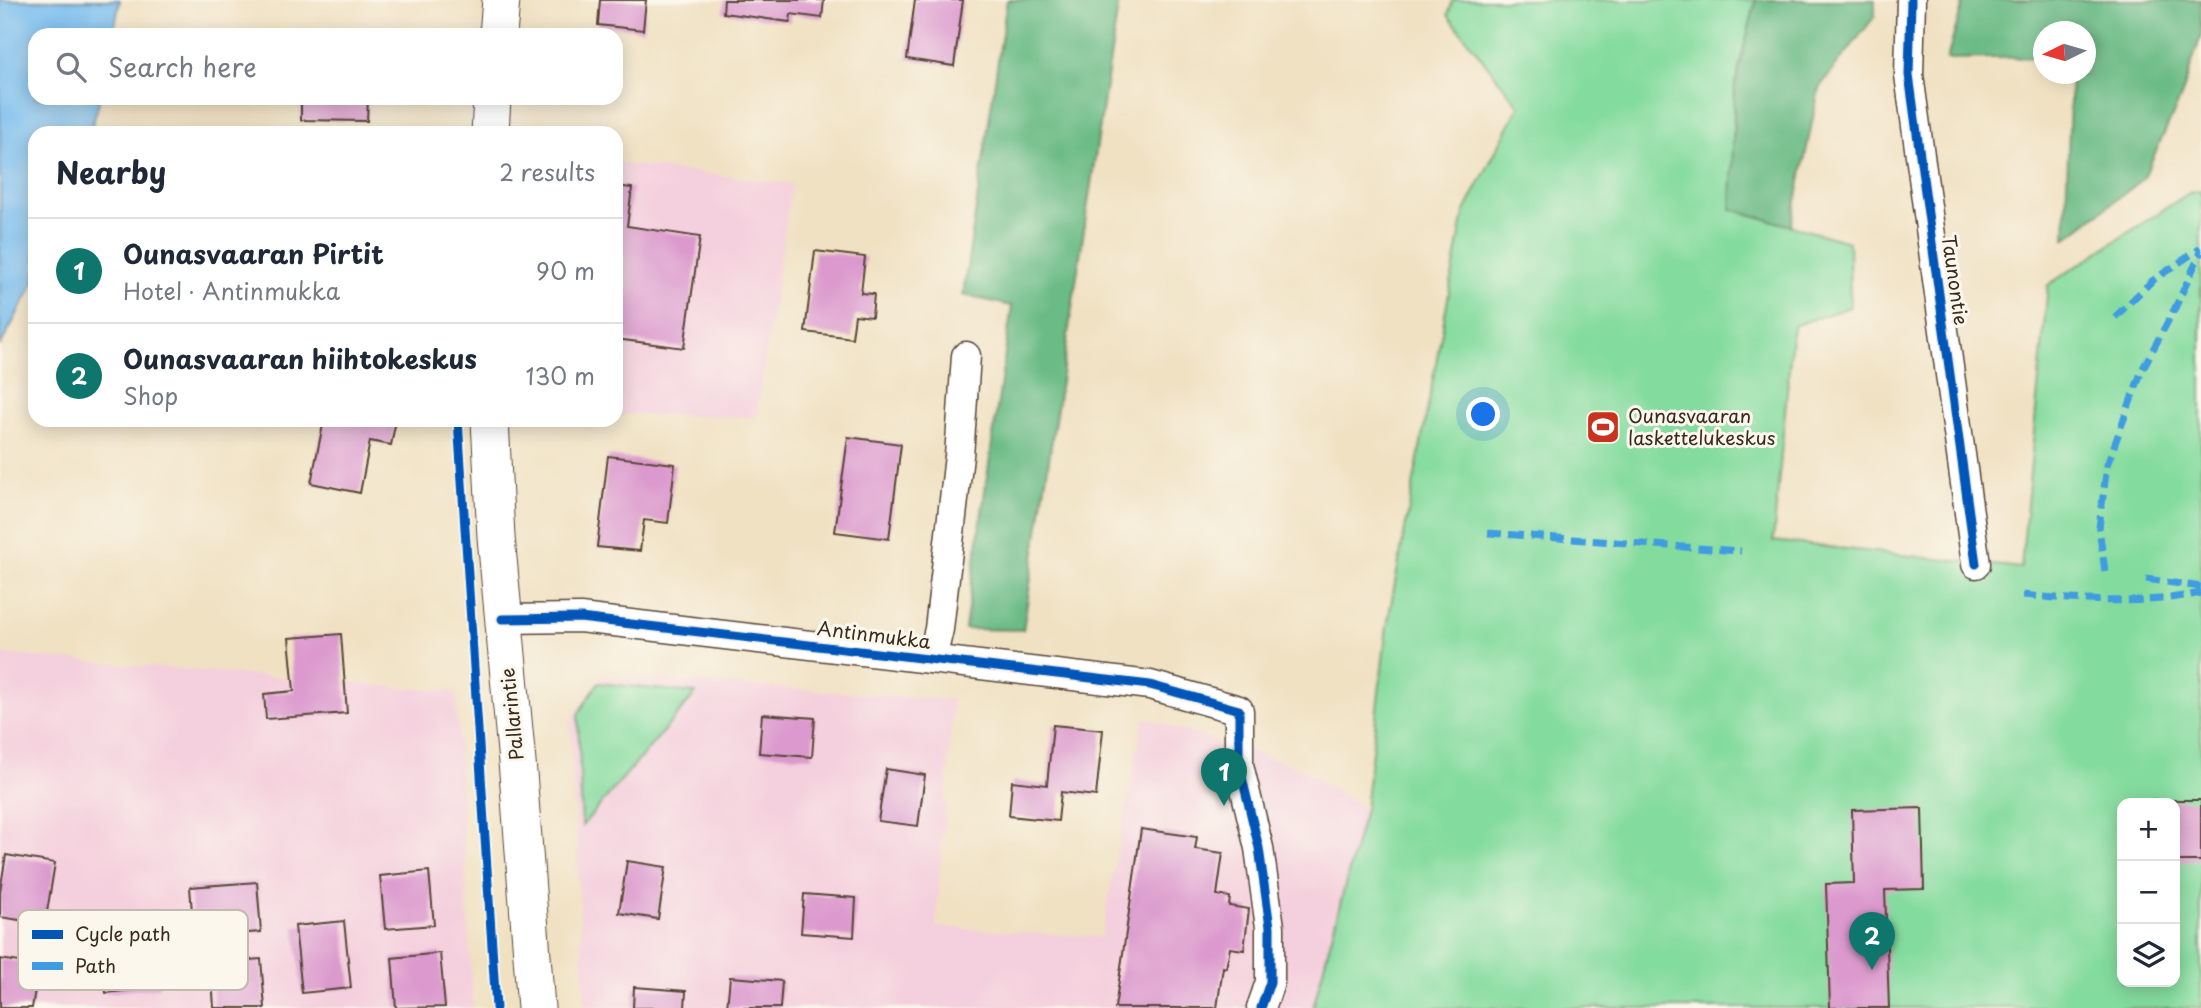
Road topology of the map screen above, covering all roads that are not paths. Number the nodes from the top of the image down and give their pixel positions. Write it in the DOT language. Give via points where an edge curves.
graph roads {
  1 [pos="501,0"];
  2 [pos="1911,0"];
  3 [pos="499,28"];
  4 [pos="492,105"];
  5 [pos="490,126"];
  6 [pos="966,356"];
  7 [pos="490,427"];
  8 [pos="1976,564"];
  9 [pos="502,619"];
  10 [pos="932,659"];
  11 [pos="536,1008"];
  12 [pos="1261,1008"];
  1 -- 3 [label="street"];
  2 -- 8 [label="street, Taunontie" via="1909,75"];
  4 -- 5 [label="street"];
  6 -- 10 [label="street, Antinmukka" via="959,456"];
  7 -- 9 [label="street, Pallarintie"];
  9 -- 10 [label="street, Antinmukka" via="580,618"];
  9 -- 11 [label="street, Pallarintie"];
  10 -- 12 [label="street, Antinmukka" via="1150,685 1239,710 1239,765 1259,848 1270,927 1270,982"];
}
